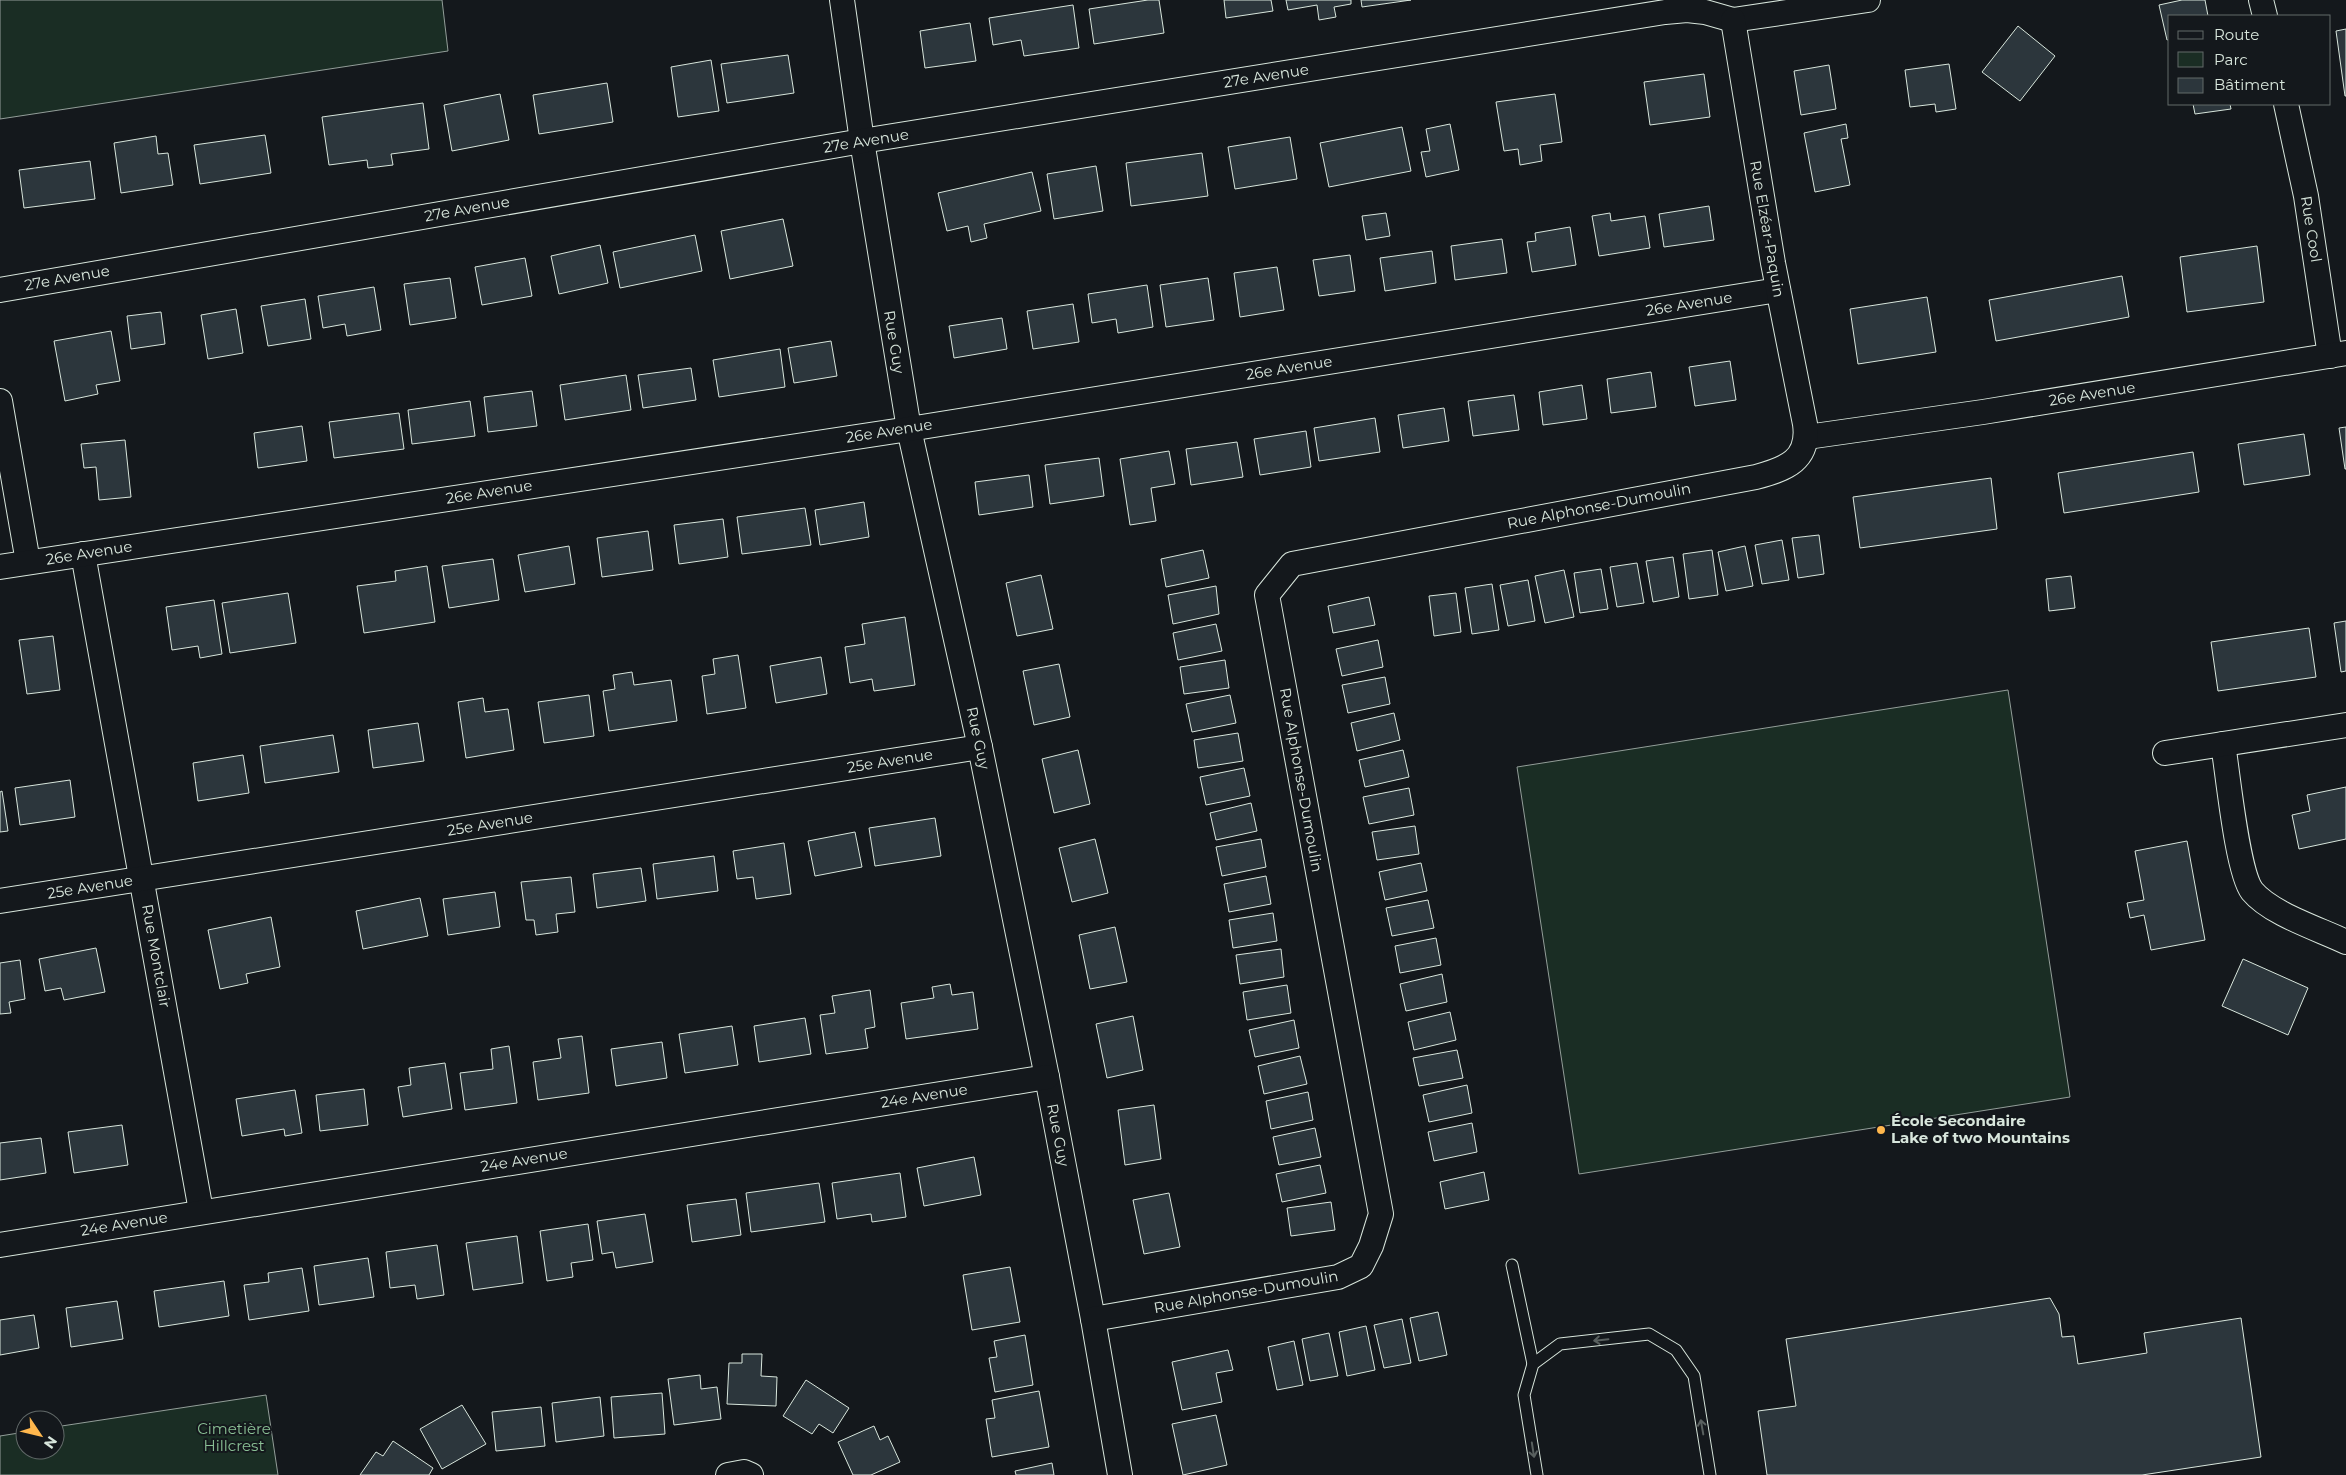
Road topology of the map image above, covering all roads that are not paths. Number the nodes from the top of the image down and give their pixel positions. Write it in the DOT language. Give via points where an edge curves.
graph roads {
  1 [pos="842,0"];
  2 [pos="1868,0"];
  3 [pos="2261,0"];
  4 [pos="2265,15"];
  5 [pos="1733,20"];
  6 [pos="2286,105"];
  7 [pos="862,141"];
  8 [pos="0,290"];
  9 [pos="1778,290"];
  10 [pos="2338,355"];
  11 [pos="0,401"];
  12 [pos="908,429"];
  13 [pos="1807,437"];
  14 [pos="83,554"];
  15 [pos="28,562"];
  16 [pos="0,567"];
  17 [pos="2346,725"];
  18 [pos="2223,744"];
  19 [pos="980,747"];
  20 [pos="2165,753"];
  21 [pos="142,879"];
  22 [pos="0,902"];
  23 [pos="2346,942"];
  24 [pos="1047,1076"];
  25 [pos="201,1211"];
  26 [pos="0,1245"];
  27 [pos="1512,1265"];
  28 [pos="1094,1319"];
  29 [pos="1533,1364"];
  30 [pos="728,1475"];
  31 [pos="751,1475"];
  32 [pos="1120,1475"];
  33 [pos="1534,1475"];
  34 [pos="1710,1475"];
  1 -- 7 [label="street, Rue Guy"];
  2 -- 5 [label="street"];
  3 -- 4 [label="street"];
  5 -- 7 [label="street, 27e Avenue" via="1705,12 1665,12"];
  5 -- 9 [label="street, Rue Elzéar-Paquin"];
  6 -- 10 [label="street, Rue Cool"];
  7 -- 8 [label="street, 27e Avenue"];
  7 -- 12 [label="street, Rue Guy"];
  9 -- 12 [label="street, 26e Avenue"];
  9 -- 13 [label="street, Rue Elzéar-Paquin"];
  10 -- 13 [label="street, 26e Avenue"];
  11 -- 15 [label="street"];
  12 -- 14 [label="street, 26e Avenue"];
  12 -- 19 [label="street, Rue Guy"];
  13 -- 28 [label="street, Rue Alphonse-Dumoulin" via="1804,449 1791,464 1765,475 1292,564 1268,595 1381,1214 1361,1266 1338,1277"];
  14 -- 15 [label="street, 26e Avenue"];
  14 -- 21 [label="street, Rue Montclair"];
  15 -- 16 [label="street, 26e Avenue"];
  17 -- 18 [label="street"];
  18 -- 20 [label="street"];
  18 -- 23 [label="street" via="2241,862 2252,890 2272,907"];
  19 -- 21 [label="street, 25e Avenue"];
  19 -- 24 [label="street, Rue Guy"];
  21 -- 22 [label="street, 25e Avenue"];
  21 -- 25 [label="street, Rue Montclair"];
  24 -- 25 [label="street, 24e Avenue"];
  24 -- 28 [label="street, Rue Guy"];
  25 -- 26 [label="street, 24e Avenue"];
  27 -- 29 [label="lane"];
  28 -- 32 [label="street, Rue Guy"];
  29 -- 33 [label="lane, one-way" via="1524,1395"];
  34 -- 29 [label="lane, one-way" via="1694,1376 1676,1350 1649,1334 1560,1344"];
  30 -- 31 [label="street" via="744,1472"];
}
